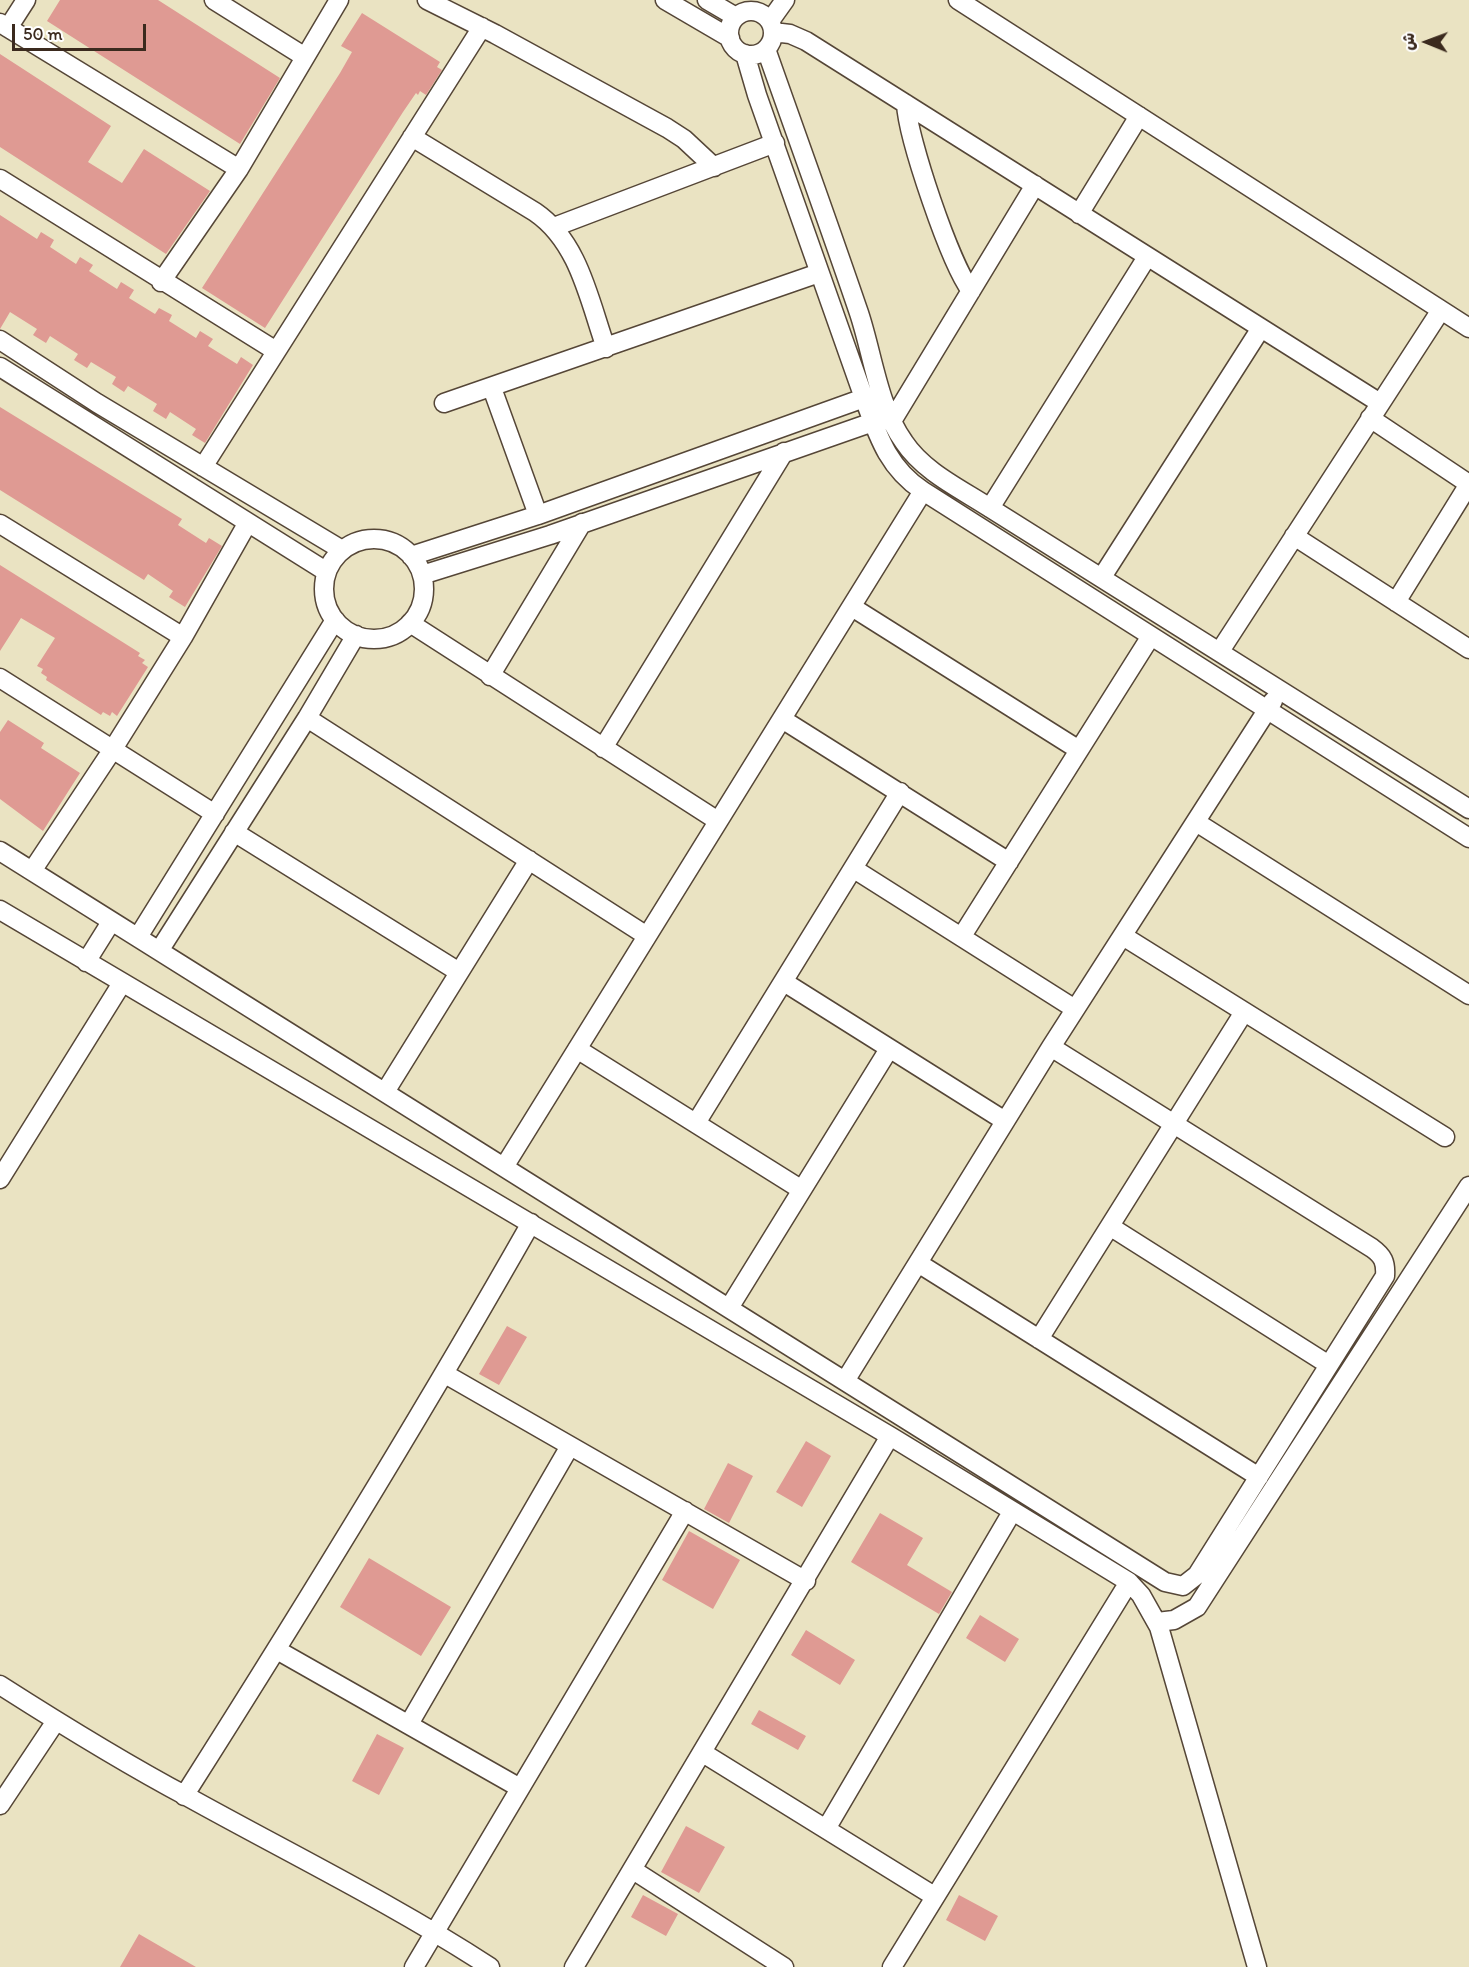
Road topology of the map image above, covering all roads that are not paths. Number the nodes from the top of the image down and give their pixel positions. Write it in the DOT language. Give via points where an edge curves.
graph roads {
  1 [pos="26,0"];
  2 [pos="214,0"];
  3 [pos="339,0"];
  4 [pos="665,0"];
  5 [pos="707,0"];
  6 [pos="785,0"];
  7 [pos="958,0"];
  8 [pos="430,1"];
  9 [pos="736,17"];
  10 [pos="4,25"];
  11 [pos="482,27"];
  12 [pos="770,34"];
  13 [pos="730,38"];
  14 [pos="745,54"];
  15 [pos="305,57"];
  16 [pos="906,104"];
  17 [pos="1139,116"];
  18 [pos="412,137"];
  19 [pos="776,143"];
  20 [pos="714,167"];
  21 [pos="238,169"];
  22 [pos="0,179"];
  23 [pos="1035,185"];
  24 [pos="1079,214"];
  25 [pos="554,227"];
  26 [pos="1147,257"];
  27 [pos="819,273"];
  28 [pos="161,282"];
  29 [pos="971,291"];
  30 [pos="1441,310"];
  31 [pos="1261,328"];
  32 [pos="1469,328"];
  33 [pos="0,340"];
  34 [pos="606,348"];
  35 [pos="276,351"];
  36 [pos="0,368"];
  37 [pos="492,388"];
  38 [pos="864,398"];
  39 [pos="97,403"];
  40 [pos="444,403"];
  41 [pos="1375,411"];
  42 [pos="86,420"];
  43 [pos="892,421"];
  44 [pos="873,422"];
  45 [pos="784,453"];
  46 [pos="203,467"];
  47 [pos="1469,484"];
  48 [pos="923,491"];
  49 [pos="990,508"];
  50 [pos="538,515"];
  51 [pos="582,523"];
  52 [pos="0,524"];
  53 [pos="247,524"];
  54 [pos="1294,536"];
  55 [pos="342,550"];
  56 [pos="411,556"];
  57 [pos="327,572"];
  58 [pos="422,575"];
  59 [pos="1102,577"];
  60 [pos="1396,602"];
  61 [pos="852,607"];
  62 [pos="335,620"];
  63 [pos="410,623"];
  64 [pos="356,635"];
  65 [pos="183,636"];
  66 [pos="1151,636"];
  67 [pos="1469,649"];
  68 [pos="1220,651"];
  69 [pos="490,676"];
  70 [pos="0,678"];
  71 [pos="1281,690"];
  72 [pos="1268,710"];
  73 [pos="307,718"];
  74 [pos="782,718"];
  75 [pos="603,748"];
  76 [pos="113,749"];
  77 [pos="1079,750"];
  78 [pos="900,792"];
  79 [pos="1469,808"];
  80 [pos="215,814"];
  81 [pos="718,821"];
  82 [pos="1196,822"];
  83 [pos="234,832"];
  84 [pos="1469,838"];
  85 [pos="0,851"];
  86 [pos="529,860"];
  87 [pos="1009,862"];
  88 [pos="854,869"];
  89 [pos="32,871"];
  90 [pos="3,919"];
  91 [pos="111,922"];
  92 [pos="647,936"];
  93 [pos="962,936"];
  94 [pos="1123,936"];
  95 [pos="138,937"];
  96 [pos="159,951"];
  97 [pos="86,962"];
  98 [pos="459,972"];
  99 [pos="784,982"];
  100 [pos="122,983"];
  101 [pos="1469,995"];
  102 [pos="1075,1009"];
  103 [pos="1244,1012"];
  104 [pos="1051,1047"];
  105 [pos="889,1049"];
  106 [pos="577,1050"];
  107 [pos="385,1092"];
  108 [pos="1005,1121"];
  109 [pos="696,1123"];
  110 [pos="1174,1125"];
  111 [pos="1445,1137"];
  112 [pos="504,1167"];
  113 [pos="0,1179"];
  114 [pos="1469,1186"];
  115 [pos="802,1190"];
  116 [pos="531,1223"];
  117 [pos="1111,1227"];
  118 [pos="918,1263"];
  119 [pos="729,1308"];
  120 [pos="1039,1339"];
  121 [pos="1329,1365"];
  122 [pos="445,1374"];
  123 [pos="845,1381"];
  124 [pos="890,1436"];
  125 [pos="570,1446"];
  126 [pos="1258,1477"];
  127 [pos="685,1510"];
  128 [pos="1012,1512"];
  129 [pos="806,1581"];
  130 [pos="1129,1582"];
  131 [pos="1157,1622"];
  132 [pos="278,1650"];
  133 [pos="0,1685"];
  134 [pos="56,1721"];
  135 [pos="409,1724"];
  136 [pos="703,1753"];
  137 [pos="520,1788"];
  138 [pos="184,1796"];
  139 [pos="0,1806"];
  140 [pos="826,1829"];
  141 [pos="633,1870"];
  142 [pos="934,1896"];
  143 [pos="435,1931"];
  144 [pos="414,1967"];
  145 [pos="490,1967"];
  146 [pos="574,1967"];
  147 [pos="784,1967"];
  148 [pos="892,1967"];
  149 [pos="1257,1967"];
  1 -- 10 [label="street"];
  2 -- 15 [label="street"];
  3 -- 15 [label="street"];
  4 -- 13 [label="street"];
  5 -- 9 [label="street"];
  6 -- 12 [label="street"];
  7 -- 17 [label="street"];
  8 -- 11 [label="street"];
  9 -- 12 [label="street" via="758,12"];
  9 -- 13 [label="street"];
  10 -- 21 [label="street"];
  11 -- 18 [label="street"];
  11 -- 20 [label="street" via="667,128"];
  12 -- 14 [label="street" via="752,56"];
  12 -- 16 [label="street" via="799,37"];
  12 -- 43 [label="street"];
  13 -- 14 [label="street" via="738,51"];
  14 -- 19 [label="street"];
  15 -- 21 [label="street"];
  16 -- 23 [label="street"];
  16 -- 29 [label="street" via="911,137 956,265"];
  17 -- 24 [label="street"];
  17 -- 30 [label="street"];
  18 -- 25 [label="street"];
  18 -- 35 [label="street"];
  19 -- 20 [label="street"];
  19 -- 27 [label="street"];
  20 -- 25 [label="street"];
  21 -- 28 [label="street"];
  22 -- 28 [label="street"];
  23 -- 24 [label="street"];
  23 -- 29 [label="street"];
  24 -- 26 [label="street"];
  25 -- 34 [label="street" via="572,254"];
  26 -- 31 [label="street"];
  26 -- 49 [label="street"];
  27 -- 34 [label="street"];
  27 -- 38 [label="street"];
  28 -- 35 [label="street"];
  29 -- 43 [label="street"];
  30 -- 32 [label="street"];
  30 -- 41 [label="street"];
  31 -- 41 [label="street"];
  31 -- 59 [label="street"];
  33 -- 39 [label="street"];
  34 -- 37 [label="street"];
  35 -- 46 [label="street"];
  36 -- 42 [label="street"];
  37 -- 40 [label="street"];
  37 -- 50 [label="street"];
  38 -- 44 [label="street"];
  38 -- 50 [label="street"];
  39 -- 42 [label="street"];
  39 -- 46 [label="street"];
  41 -- 47 [label="street"];
  41 -- 54 [label="street"];
  42 -- 53 [label="street"];
  43 -- 49 [label="street" via="904,443 924,464"];
  44 -- 45 [label="street"];
  44 -- 48 [label="street" via="890,460"];
  45 -- 51 [label="street"];
  45 -- 75 [label="street"];
  46 -- 55 [label="street"];
  47 -- 60 [label="street"];
  48 -- 61 [label="street"];
  48 -- 66 [label="street"];
  49 -- 59 [label="street"];
  50 -- 56 [label="street"];
  51 -- 58 [label="street"];
  51 -- 69 [label="street"];
  52 -- 65 [label="street"];
  53 -- 57 [label="street"];
  53 -- 65 [label="street"];
  54 -- 60 [label="street"];
  54 -- 68 [label="street"];
  55 -- 56 [label="street" via="362,540 383,540"];
  55 -- 57 [label="street"];
  56 -- 58 [label="street"];
  57 -- 62 [label="street" via="324,592"];
  58 -- 63 [label="street" via="420,606"];
  59 -- 68 [label="street"];
  60 -- 67 [label="street"];
  61 -- 74 [label="street"];
  61 -- 77 [label="street"];
  62 -- 64 [label="street"];
  62 -- 80 [label="street"];
  63 -- 64 [label="street" via="401,631 379,638"];
  63 -- 69 [label="street"];
  64 -- 73 [label="street"];
  65 -- 76 [label="street"];
  66 -- 72 [label="street"];
  66 -- 77 [label="street"];
  68 -- 71 [label="street"];
  69 -- 75 [label="street"];
  70 -- 76 [label="street"];
  71 -- 72 [label="street"];
  71 -- 79 [label="street"];
  72 -- 82 [label="street"];
  72 -- 84 [label="street"];
  73 -- 83 [label="street"];
  73 -- 86 [label="street"];
  74 -- 78 [label="street"];
  74 -- 81 [label="street"];
  75 -- 81 [label="street"];
  76 -- 80 [label="street"];
  76 -- 89 [label="street"];
  77 -- 87 [label="street"];
  78 -- 87 [label="street"];
  78 -- 88 [label="street"];
  80 -- 95 [label="street"];
  81 -- 92 [label="street"];
  82 -- 94 [label="street"];
  82 -- 101 [label="street"];
  83 -- 96 [label="street"];
  83 -- 98 [label="street"];
  85 -- 89 [label="street"];
  86 -- 92 [label="street"];
  86 -- 98 [label="street"];
  87 -- 93 [label="street"];
  88 -- 93 [label="street"];
  88 -- 99 [label="street"];
  89 -- 91 [label="street"];
  90 -- 97 [label="street"];
  91 -- 95 [label="street"];
  91 -- 97 [label="street"];
  92 -- 106 [label="street"];
  93 -- 102 [label="street"];
  94 -- 102 [label="street"];
  94 -- 103 [label="street"];
  95 -- 96 [label="street"];
  96 -- 107 [label="street"];
  97 -- 100 [label="street"];
  98 -- 107 [label="street"];
  99 -- 105 [label="street"];
  99 -- 109 [label="street"];
  100 -- 113 [label="street"];
  100 -- 116 [label="street"];
  102 -- 104 [label="street"];
  103 -- 110 [label="street"];
  103 -- 111 [label="street"];
  104 -- 108 [label="street"];
  104 -- 110 [label="street"];
  105 -- 108 [label="street"];
  105 -- 115 [label="street"];
  106 -- 109 [label="street"];
  106 -- 112 [label="street"];
  107 -- 112 [label="street"];
  108 -- 118 [label="street"];
  109 -- 115 [label="street"];
  110 -- 117 [label="street"];
  110 -- 121 [label="street" via="1381,1254 1386,1264 1385,1276"];
  112 -- 119 [label="street"];
  114 -- 131 [label="street" via="1197,1607 1174,1620"];
  115 -- 119 [label="street"];
  116 -- 122 [label="street"];
  116 -- 124 [label="street"];
  117 -- 120 [label="street"];
  117 -- 121 [label="street"];
  118 -- 120 [label="street"];
  118 -- 123 [label="street"];
  119 -- 123 [label="street"];
  120 -- 126 [label="street"];
  121 -- 126 [label="street"];
  122 -- 125 [label="street"];
  122 -- 132 [label="street"];
  123 -- 126 [label="street" via="1173,1586 1183,1586 1197,1575"];
  124 -- 128 [label="street"];
  124 -- 129 [label="street"];
  125 -- 127 [label="street"];
  125 -- 135 [label="street"];
  127 -- 129 [label="street"];
  127 -- 137 [label="street"];
  128 -- 130 [label="street"];
  128 -- 140 [label="street"];
  129 -- 136 [label="street"];
  130 -- 131 [label="street" via="1142,1595"];
  130 -- 142 [label="street"];
  131 -- 149 [label="street"];
  132 -- 135 [label="street"];
  132 -- 138 [label="street"];
  133 -- 134 [label="street"];
  134 -- 138 [label="street"];
  134 -- 139 [label="street"];
  135 -- 137 [label="street"];
  136 -- 140 [label="street"];
  136 -- 141 [label="street"];
  137 -- 143 [label="street"];
  138 -- 143 [label="street"];
  140 -- 142 [label="street"];
  141 -- 146 [label="street"];
  141 -- 147 [label="street"];
  142 -- 148 [label="street"];
  143 -- 144 [label="street"];
  143 -- 145 [label="street"];
}
